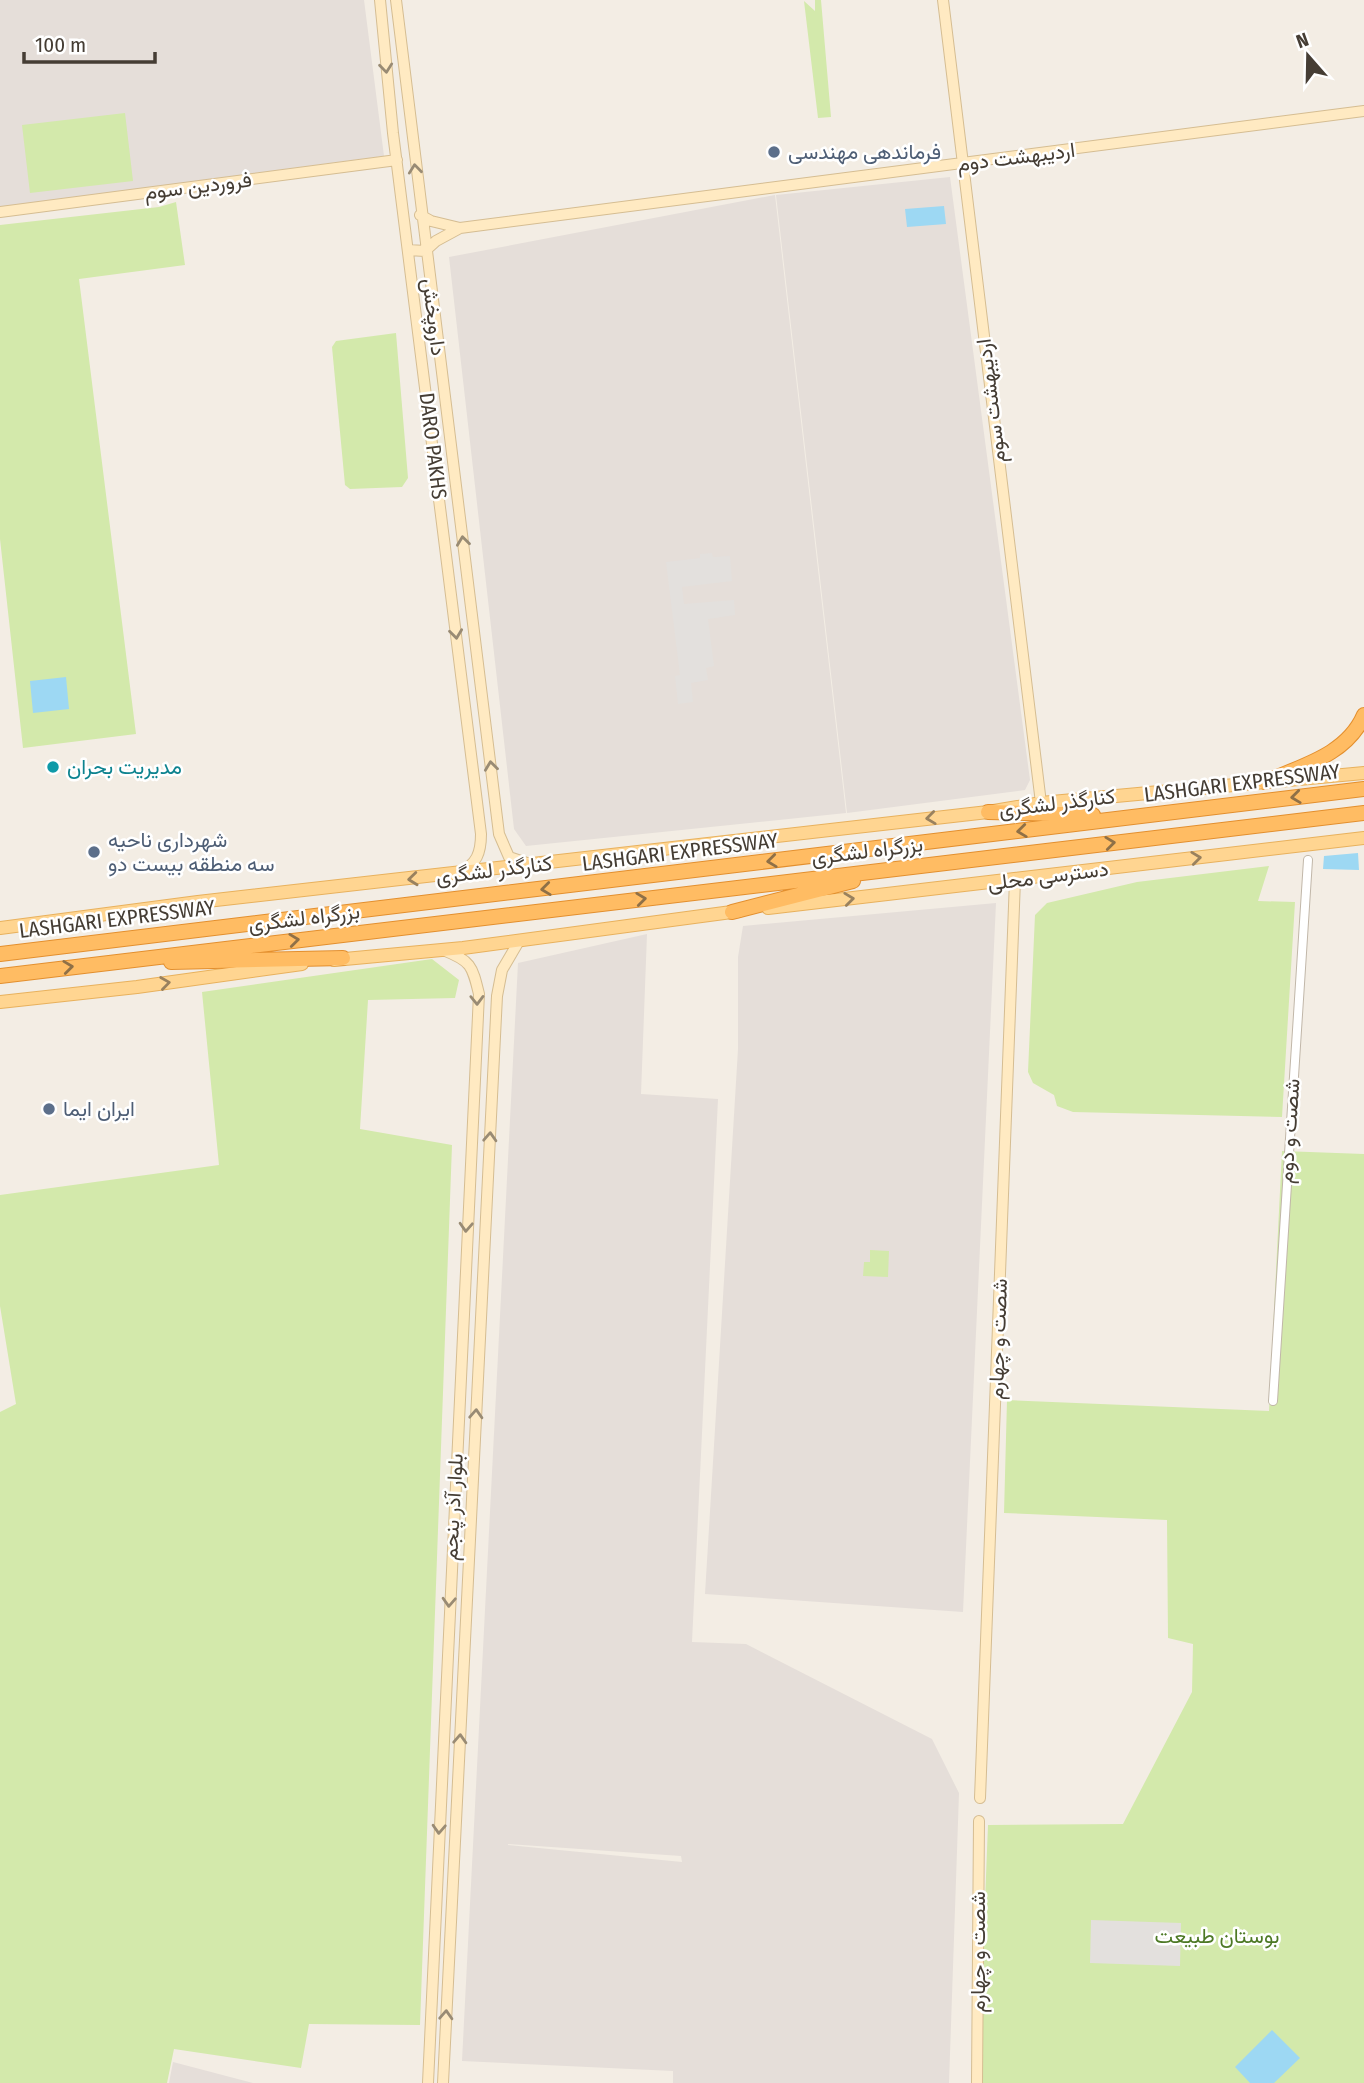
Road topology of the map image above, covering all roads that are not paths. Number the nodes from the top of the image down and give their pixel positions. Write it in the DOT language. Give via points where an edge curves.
graph roads {
  1 [pos="380,0"];
  2 [pos="396,0"];
  3 [pos="943,0"];
  4 [pos="1364,111"];
  5 [pos="397,160"];
  6 [pos="963,164"];
  7 [pos="0,212"];
  8 [pos="420,215"];
  9 [pos="460,228"];
  10 [pos="408,250"];
  11 [pos="425,251"];
  12 [pos="1364,715"];
  13 [pos="1364,773"];
  14 [pos="1265,782"];
  15 [pos="1364,789"];
  16 [pos="1041,803"];
  17 [pos="988,812"];
  18 [pos="1364,813"];
  19 [pos="1154,814"];
  20 [pos="481,834"];
  21 [pos="499,834"];
  22 [pos="1364,838"];
  23 [pos="1308,860"];
  24 [pos="533,865"];
  25 [pos="923,865"];
  26 [pos="450,876"];
  27 [pos="1015,880"];
  28 [pos="732,912"];
  29 [pos="0,928"];
  30 [pos="519,941"];
  31 [pos="443,950"];
  32 [pos="0,954"];
  33 [pos="342,958"];
  34 [pos="114,962"];
  35 [pos="0,976"];
  36 [pos="0,1002"];
  37 [pos="1273,1401"];
  38 [pos="980,1798"];
  39 [pos="979,1821"];
  40 [pos="434,1950"];
  41 [pos="449,1954"];
  42 [pos="428,2083"];
  43 [pos="443,2083"];
  44 [pos="977,2083"];
  1 -- 5 [label="street, DARO PAKHS, one-way"];
  8 -- 2 [label="street, داروپخش, one-way"];
  3 -- 6 [label="street, اردیبهشت سوم"];
  4 -- 6 [label="street, اردیبهشت دوم"];
  5 -- 7 [label="street, فروردین سوم"];
  5 -- 10 [label="street, DARO PAKHS"];
  6 -- 9 [label="street, اردیبهشت دوم"];
  6 -- 16 [label="street, اردیبهشت سوم"];
  8 -- 9 [label="street, اردیبهشت دوم"];
  8 -- 11 [label="street, داروپخش"];
  9 -- 11 [label="street, اردیبهشت دوم"];
  10 -- 11 [label="street"];
  10 -- 20 [label="street, DARO PAKHS, one-way"];
  21 -- 11 [label="street, داروپخش, one-way"];
  12 -- 14 [label="highway" via="1348,740 1332,753"];
  13 -- 14 [label="main road, کنارگذر لشگری"];
  14 -- 16 [label="main road, کنارگذر لشگری"];
  15 -- 19 [label="highway, LASHGARI EXPRESSWAY, one-way"];
  16 -- 17 [label="main road, کنارگذر لشگری"];
  17 -- 19 [label="highway"];
  17 -- 24 [label="main road, کنارگذر لشگری, one-way"];
  25 -- 18 [label="highway, بزرگراه لشگری, one-way"];
  19 -- 32 [label="highway, LASHGARI EXPRESSWAY, one-way"];
  20 -- 21 [label="street" via="493,838"];
  20 -- 26 [label="street, DARO PAKHS" via="475,861"];
  21 -- 24 [label="street, داروپخش" via="509,857"];
  27 -- 22 [label="main road, دسترسی محلی, one-way"];
  23 -- 37 [label="street, شصت و دوم"];
  24 -- 26 [label="main road, کنارگذر لشگری"];
  25 -- 28 [label="highway"];
  34 -- 25 [label="highway, بزرگراه لشگری, one-way"];
  26 -- 29 [label="main road, کنارگذر لشگری, one-way"];
  28 -- 27 [label="main road, دسترسی محلی, one-way"];
  27 -- 38 [label="street, شصت و چهارم"];
  28 -- 30 [label="main road"];
  30 -- 31 [label="main road"];
  41 -- 30 [label="street, بلوار آذر پنجم, one-way" via="497,996 502,970"];
  31 -- 33 [label="main road"];
  31 -- 40 [label="street, بلوار آذر پنجم, one-way" via="466,960 479,994"];
  33 -- 34 [label="highway"];
  36 -- 33 [label="main road, one-way"];
  35 -- 34 [label="highway, بزرگراه لشگری, one-way"];
  39 -- 44 [label="street, شصت و چهارم"];
  40 -- 41 [label="street"];
  40 -- 42 [label="street, بلوار آذر پنجم"];
  43 -- 41 [label="street, بلوار آذر پنجم, one-way"];
}
